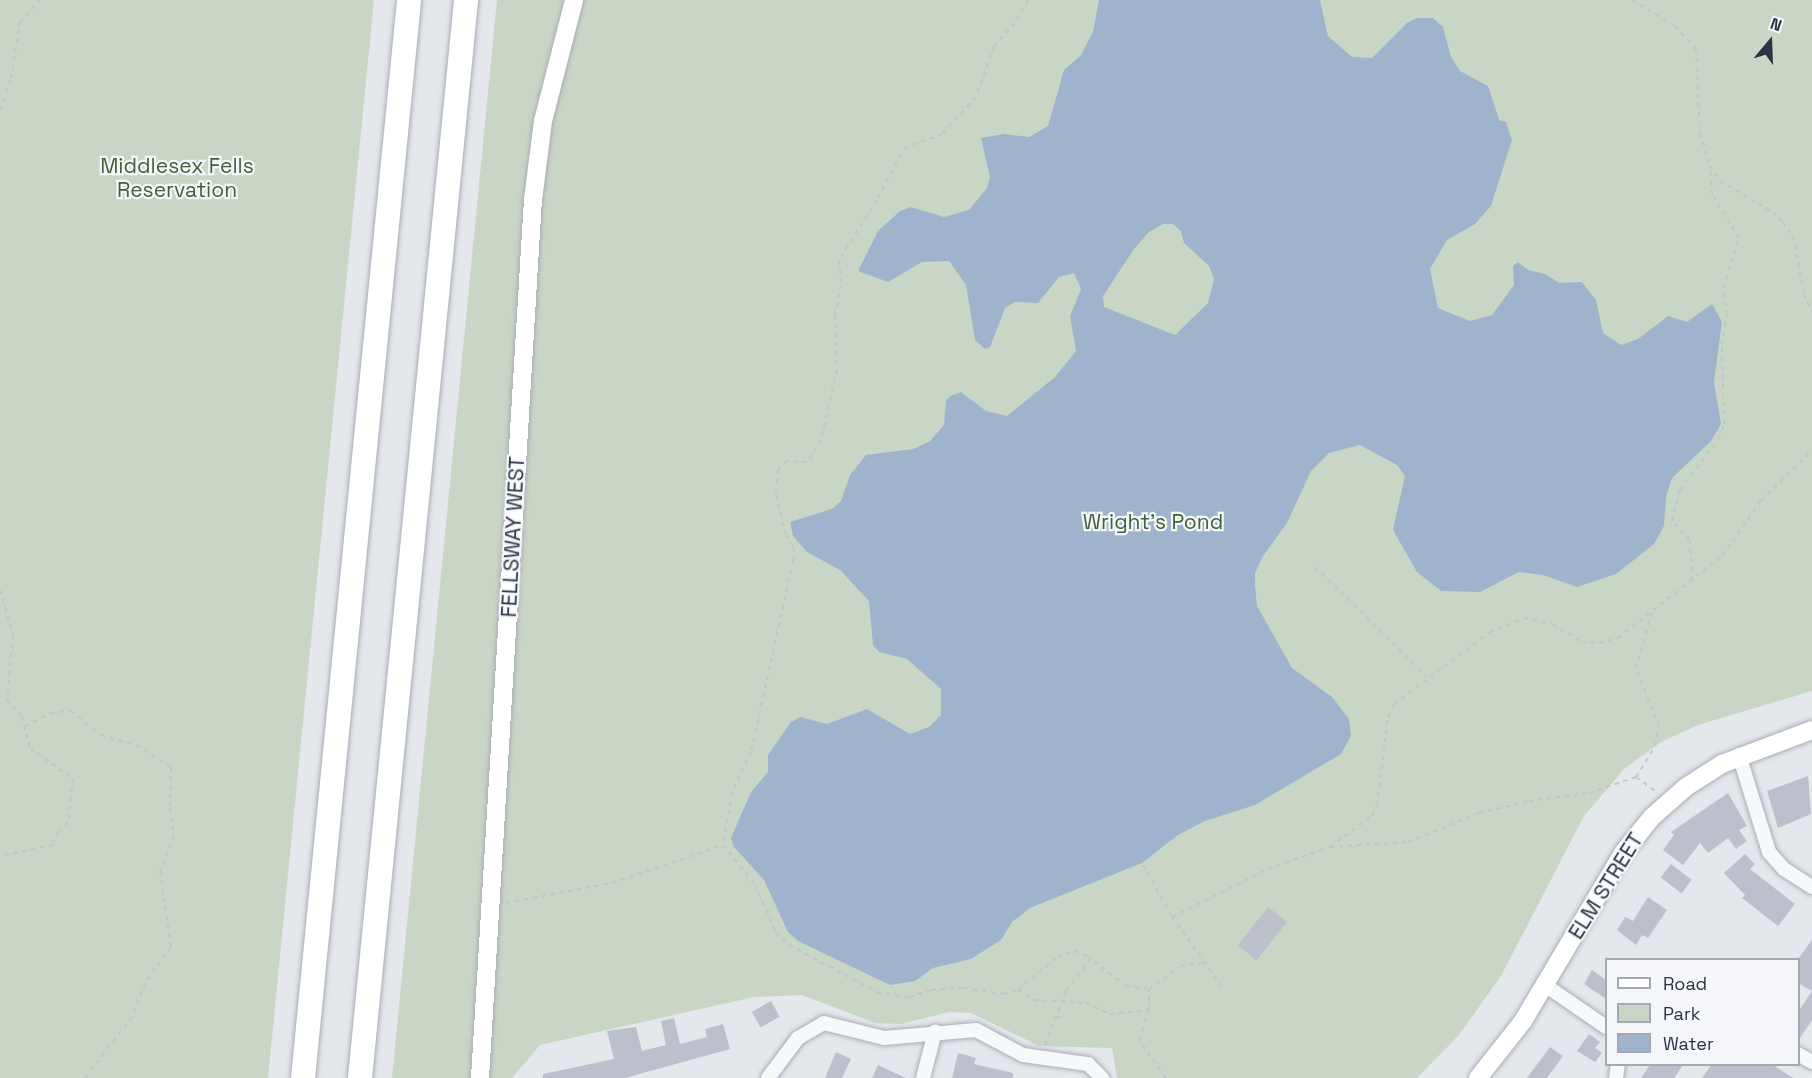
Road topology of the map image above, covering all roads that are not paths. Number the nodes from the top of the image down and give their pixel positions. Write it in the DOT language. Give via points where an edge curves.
graph roads {
  1 [pos="409,0"];
  2 [pos="466,0"];
  3 [pos="574,0"];
  4 [pos="1812,730"];
  5 [pos="1739,755"];
  6 [pos="1812,887"];
  7 [pos="1545,985"];
  8 [pos="1605,1026"];
  9 [pos="935,1032"];
  10 [pos="303,1078"];
  11 [pos="360,1078"];
  12 [pos="480,1078"];
  13 [pos="768,1078"];
  14 [pos="922,1078"];
  15 [pos="1102,1078"];
  16 [pos="1478,1078"];
  1 -- 10 [label="highway"];
  2 -- 11 [label="highway"];
  3 -- 12 [label="main road, FELLSWAY WEST" via="543,121 533,200"];
  4 -- 5 [label="main road, ELM STREET"];
  5 -- 6 [label="street" via="1769,852 1785,869"];
  5 -- 7 [label="main road, ELM STREET" via="1686,787 1643,826"];
  7 -- 8 [label="street"];
  7 -- 16 [label="main road, ELM STREET" via="1509,1041"];
  9 -- 13 [label="street" via="884,1038 839,1024 817,1025 798,1038"];
  9 -- 14 [label="street"];
  9 -- 15 [label="street" via="981,1032 1016,1052 1084,1063"];
}
